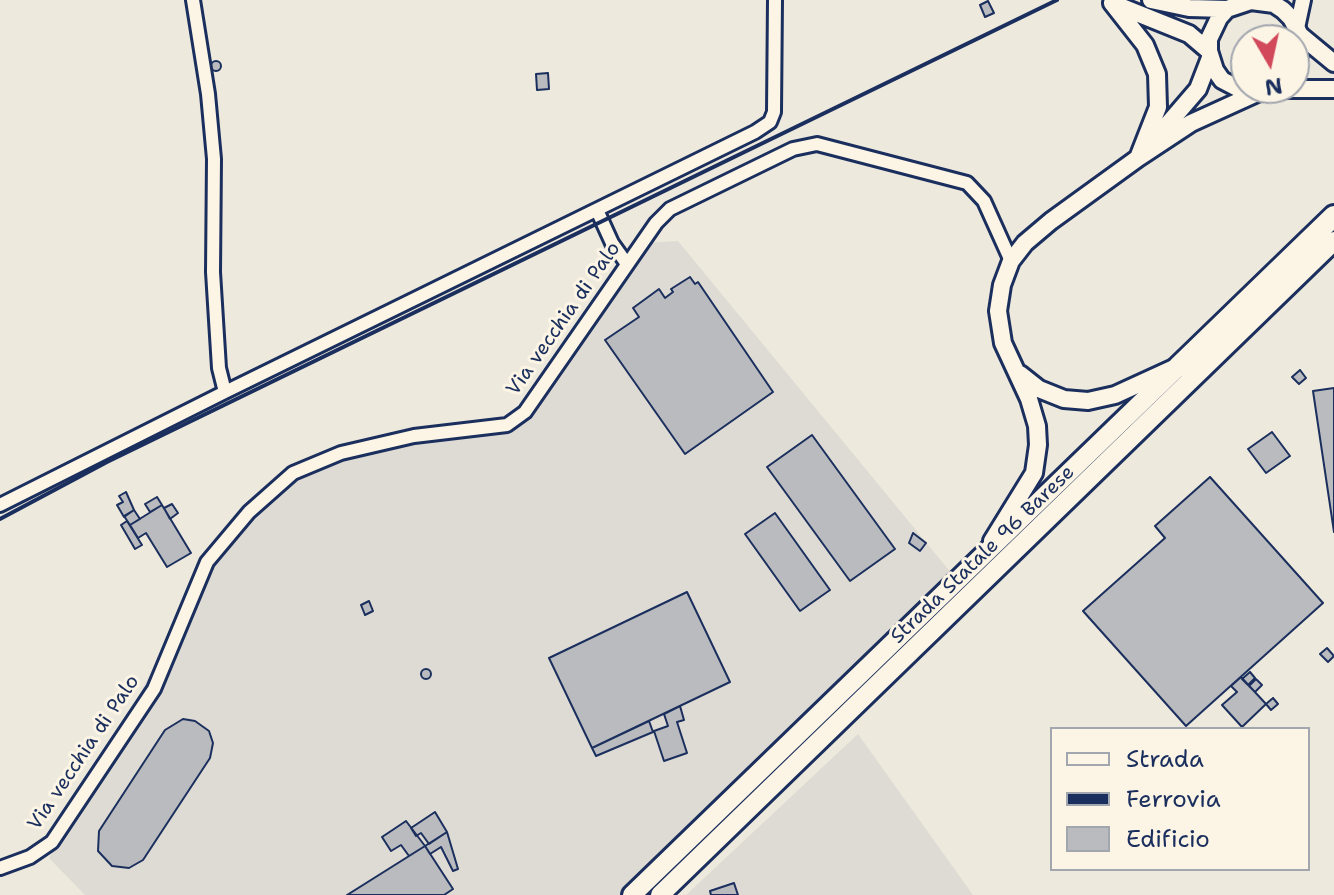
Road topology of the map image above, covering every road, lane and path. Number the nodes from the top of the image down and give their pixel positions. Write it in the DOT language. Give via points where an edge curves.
graph roads {
  1 [pos="193,0"];
  2 [pos="775,0"];
  3 [pos="1151,0"];
  4 [pos="1252,0"];
  5 [pos="1303,0"];
  6 [pos="1107,2"];
  7 [pos="1227,9"];
  8 [pos="1294,24"];
  9 [pos="1299,24"];
  10 [pos="1310,42"];
  11 [pos="1209,54"];
  12 [pos="1334,63"];
  13 [pos="1230,84"];
  14 [pos="1310,89"];
  15 [pos="1334,89"];
  16 [pos="1235,104"];
  17 [pos="1138,158"];
  18 [pos="597,210"];
  19 [pos="1334,216"];
  20 [pos="1334,241"];
  21 [pos="1011,261"];
  22 [pos="627,264"];
  23 [pos="1178,367"];
  24 [pos="1015,370"];
  25 [pos="225,392"];
  26 [pos="0,505"];
  27 [pos="983,554"];
  28 [pos="0,868"];
  29 [pos="632,895"];
  30 [pos="660,895"];
  1 -- 25 [label="street" via="214,159 213,272"];
  2 -- 18 [label="street" via="770,122"];
  3 -- 7 [label="main road"];
  4 -- 7 [label="main road"];
  4 -- 8 [label="main road" via="1274,4"];
  5 -- 9 [label="street"];
  6 -- 11 [label="main road" via="1189,34"];
  6 -- 17 [label="main road" via="1145,45 1157,74 1158,107"];
  7 -- 11 [label="main road" via="1213,28"];
  10 -- 12 [label="main road"];
  11 -- 13 [label="main road" via="1215,70"];
  11 -- 17 [label="main road" via="1198,89"];
  14 -- 15 [label="main road"];
  16 -- 17 [label="main road" via="1191,123"];
  17 -- 21 [label="main road" via="1051,221"];
  18 -- 22 [label="street"];
  18 -- 25 [label="street"];
  19 -- 23 [label="highway, Strada Statale 96 Barese"];
  20 -- 30 [label="main road, Strada Statale 96 Barese"];
  21 -- 22 [label="street, Via vecchia di Palo" via="984,201 967,183 817,144 793,149 670,209"];
  21 -- 24 [label="main road" via="998,311 1003,343"];
  22 -- 28 [label="street, Via vecchia di Palo" via="525,412 507,425 414,436 341,453 293,473 249,512 207,562 154,689 52,842"];
  23 -- 24 [label="main road" via="1088,401 1039,389"];
  23 -- 27 [label="main road, Strada Statale 96 Barese"];
  24 -- 27 [label="main road" via="1037,426 1034,473"];
  25 -- 26 [label="street"];
  27 -- 29 [label="main road, Strada Statale 96 Barese"];
}
